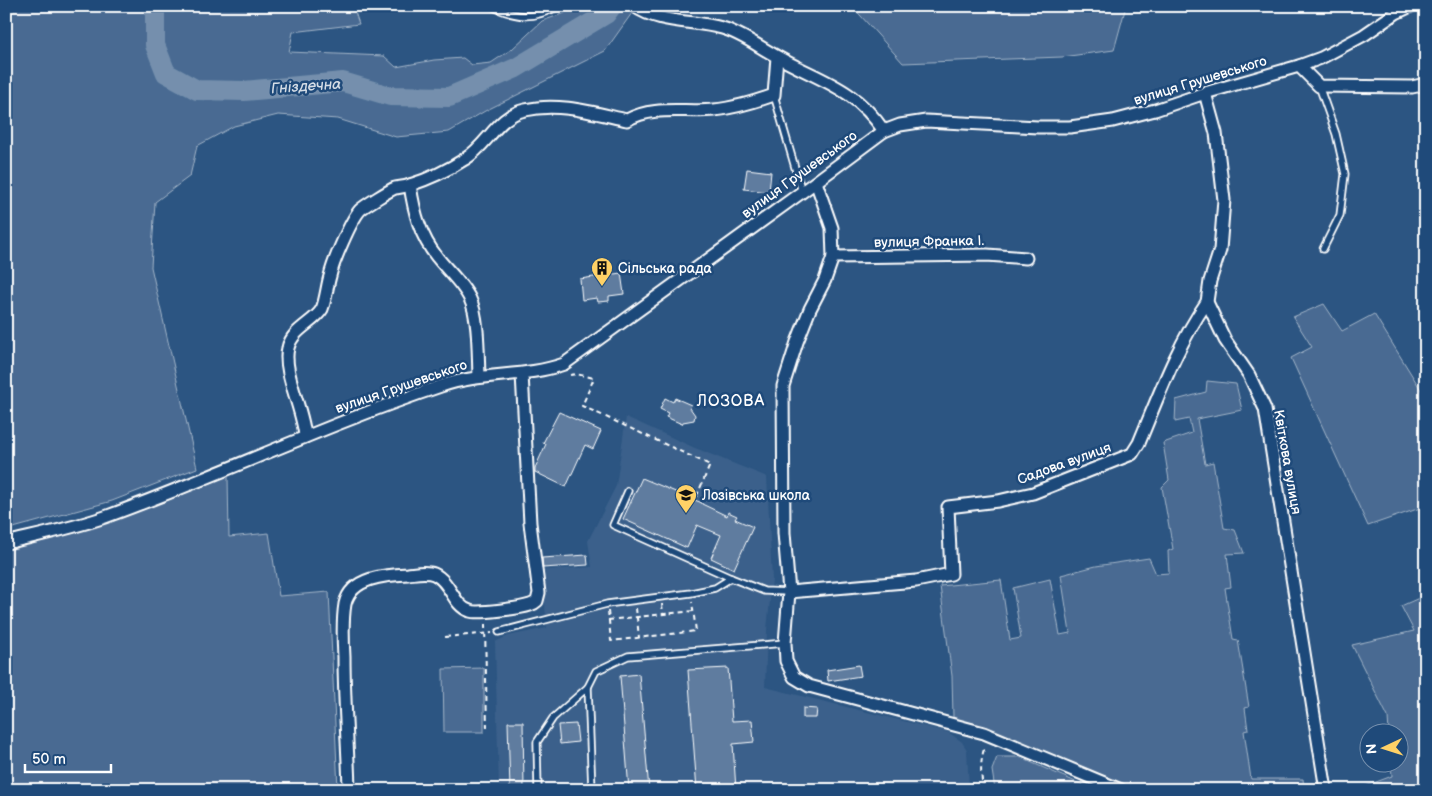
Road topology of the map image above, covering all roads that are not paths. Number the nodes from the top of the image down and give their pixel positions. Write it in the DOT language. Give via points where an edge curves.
graph roads {
  1 [pos="491,6"];
  2 [pos="559,6"];
  3 [pos="634,6"];
  4 [pos="1410,6"];
  5 [pos="777,57"];
  6 [pos="1299,66"];
  7 [pos="1426,84"];
  8 [pos="1319,86"];
  9 [pos="1205,93"];
  10 [pos="774,96"];
  11 [pos="884,131"];
  12 [pos="816,182"];
  13 [pos="410,186"];
  14 [pos="802,192"];
  15 [pos="1323,249"];
  16 [pos="833,257"];
  17 [pos="1026,258"];
  18 [pos="1208,302"];
  19 [pos="522,374"];
  20 [pos="479,376"];
  21 [pos="305,437"];
  22 [pos="628,491"];
  23 [pos="7,544"];
  24 [pos="731,578"];
  25 [pos="789,592"];
  26 [pos="499,632"];
  27 [pos="785,643"];
  28 [pos="588,687"];
  29 [pos="349,790"];
  30 [pos="538,790"];
  31 [pos="592,790"];
  32 [pos="1121,790"];
  33 [pos="1326,790"];
  1 -- 2 [label="lane" via="521,16 536,15"];
  3 -- 5 [label="street" via="643,13 662,18 724,28"];
  4 -- 6 [label="street, вулиця Грушевського" via="1329,53"];
  5 -- 10 [label="street"];
  5 -- 11 [label="street" via="837,86 860,102"];
  6 -- 8 [label="street"];
  6 -- 9 [label="street, вулиця Грушевського"];
  7 -- 8 [label="street" via="1412,87"];
  8 -- 15 [label="lane" via="1336,134 1345,174 1340,215"];
  9 -- 11 [label="street, вулиця Грушевського" via="1113,121 1070,127 926,122 900,125"];
  9 -- 18 [label="street" via="1216,133 1224,200 1220,250 1210,281"];
  10 -- 13 [label="street" via="714,110 638,113 626,120 575,109 549,107 525,110 508,116 468,158"];
  10 -- 14 [label="lane"];
  11 -- 12 [label="street, вулиця Грушевського"];
  12 -- 14 [label="street, вулиця Грушевського"];
  12 -- 16 [label="street" via="832,228"];
  13 -- 20 [label="street" via="420,230 435,255 470,298 474,310"];
  13 -- 21 [label="street" via="394,189 360,210 344,238 321,310 290,339 287,351 289,371"];
  14 -- 19 [label="street, вулиця Грушевського" via="579,355 564,364"];
  16 -- 17 [label="street, вулиця Франка І." via="987,255"];
  16 -- 25 [label="street" via="796,342 783,386 784,533"];
  18 -- 25 [label="street, Садова вулиця" via="1189,330 1132,454 1033,493 948,507 951,574"];
  18 -- 33 [label="street, Квіткова вулиця" via="1225,340 1249,375 1265,409"];
  19 -- 20 [label="street, вулиця Грушевського"];
  19 -- 29 [label="street" via="530,523 540,593 537,601 530,605 471,612 458,603 441,578 424,572 382,576 353,589 346,602 343,624"];
  20 -- 21 [label="street, вулиця Грушевського" via="442,386"];
  21 -- 23 [label="street, вулиця Грушевського" via="104,517"];
  22 -- 24 [label="lane" via="613,525"];
  24 -- 25 [label="lane" via="764,591"];
  24 -- 26 [label="lane" via="715,588 607,604"];
  25 -- 27 [label="street"];
  27 -- 28 [label="lane" via="628,656 596,671"];
  27 -- 32 [label="street" via="786,662 794,677 809,686 988,735"];
  28 -- 30 [label="lane" via="553,718 537,742"];
  28 -- 31 [label="lane"];
}
